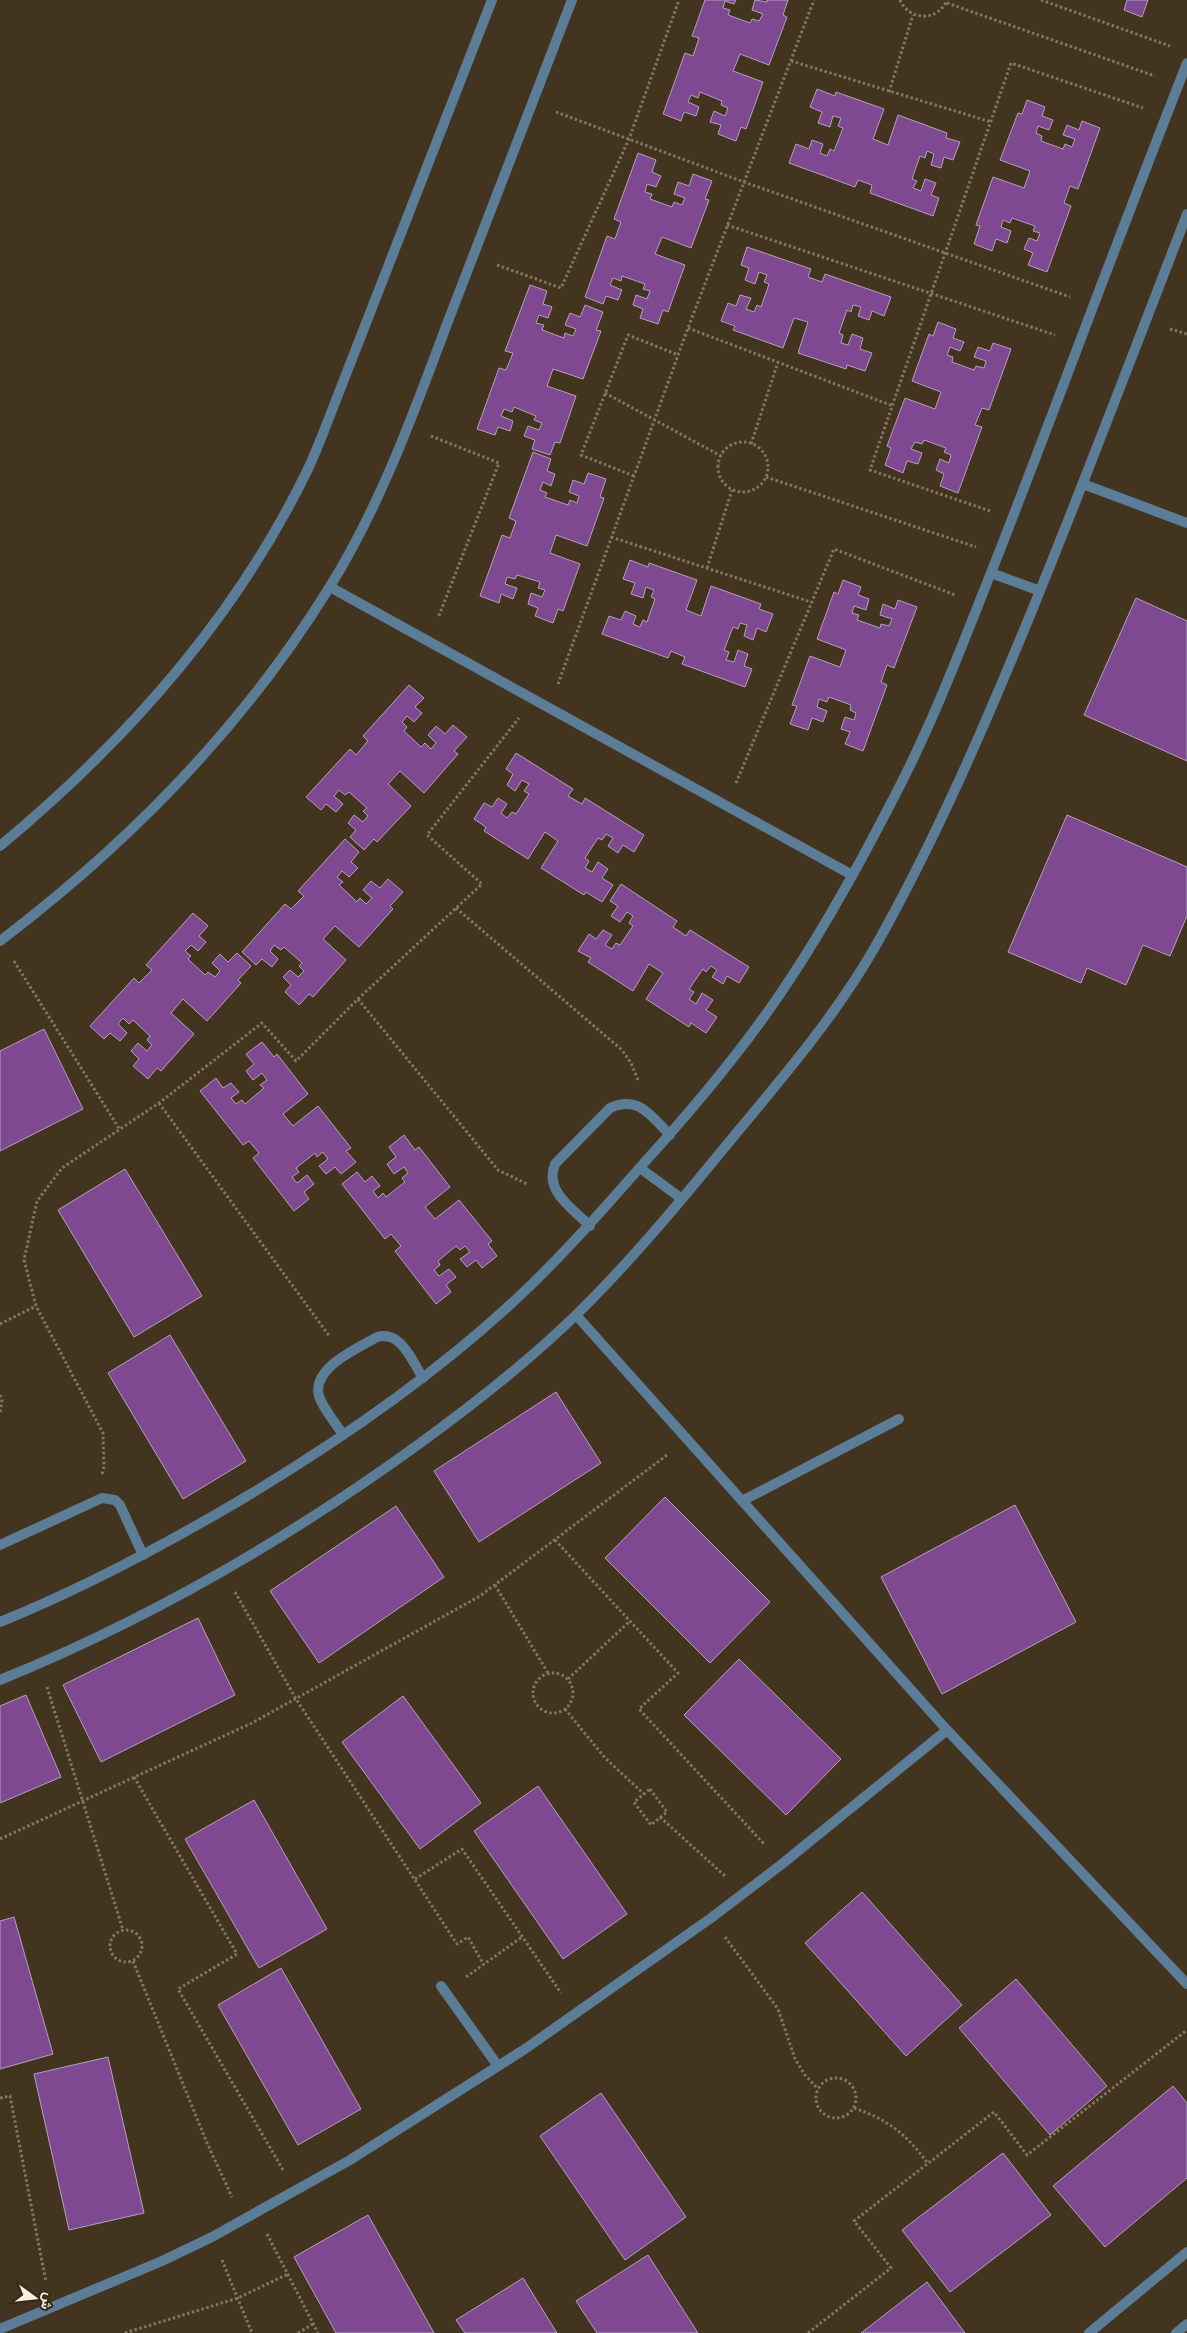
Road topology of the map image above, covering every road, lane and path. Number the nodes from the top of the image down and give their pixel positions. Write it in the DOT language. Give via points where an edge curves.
graph roads {
  1 [pos="492,0"];
  2 [pos="572,0"];
  3 [pos="679,0"];
  4 [pos="814,0"];
  5 [pos="900,0"];
  6 [pos="1041,0"];
  7 [pos="947,1"];
  8 [pos="913,15"];
  9 [pos="1178,48"];
  10 [pos="791,61"];
  11 [pos="1187,63"];
  12 [pos="1179,84"];
  13 [pos="889,92"];
  14 [pos="532,104"];
  15 [pos="1167,116"];
  16 [pos="991,122"];
  17 [pos="629,139"];
  18 [pos="744,182"];
  19 [pos="1187,214"];
  20 [pos="727,225"];
  21 [pos="945,253"];
  22 [pos="473,257"];
  23 [pos="931,293"];
  24 [pos="1094,306"];
  25 [pos="688,328"];
  26 [pos="1079,343"];
  27 [pos="678,355"];
  28 [pos="778,362"];
  29 [pos="605,393"];
  30 [pos="893,406"];
  31 [pos="654,420"];
  32 [pos="408,427"];
  33 [pos="751,444"];
  34 [pos="721,456"];
  35 [pos="634,476"];
  36 [pos="766,477"];
  37 [pos="1084,484"];
  38 [pos="732,490"];
  39 [pos="1012,519"];
  40 [pos="1187,523"];
  41 [pos="612,537"];
  42 [pos="998,554"];
  43 [pos="707,568"];
  44 [pos="991,573"];
  45 [pos="330,587"];
  46 [pos="1040,591"];
  47 [pos="811,602"];
  48 [pos="979,604"];
  49 [pos="428,642"];
  50 [pos="534,700"];
  51 [pos="549,708"];
  52 [pos="726,806"];
  53 [pos="0,846"];
  54 [pos="852,875"];
  55 [pos="456,908"];
  56 [pos="1,941"];
  57 [pos="358,999"];
  58 [pos="159,1103"];
  59 [pos="642,1108"];
  60 [pos="120,1130"];
  61 [pos="670,1135"];
  62 [pos="640,1168"];
  63 [pos="554,1191"];
  64 [pos="682,1199"];
  65 [pos="590,1226"];
  66 [pos="36,1306"];
  67 [pos="576,1315"];
  68 [pos="0,1324"];
  69 [pos="345,1358"];
  70 [pos="423,1378"];
  71 [pos="0,1395"];
  72 [pos="0,1414"];
  73 [pos="899,1420"];
  74 [pos="343,1435"];
  75 [pos="688,1440"];
  76 [pos="96,1499"];
  77 [pos="742,1501"];
  78 [pos="555,1540"];
  79 [pos="0,1545"];
  80 [pos="144,1555"];
  81 [pos="224,1572"];
  82 [pos="495,1585"];
  83 [pos="1,1619"];
  84 [pos="630,1621"];
  85 [pos="40,1664"];
  86 [pos="548,1673"];
  87 [pos="568,1679"];
  88 [pos="0,1680"];
  89 [pos="296,1699"];
  90 [pos="565,1709"];
  91 [pos="947,1730"];
  92 [pos="134,1777"];
  93 [pos="644,1794"];
  94 [pos="83,1800"];
  95 [pos="660,1818"];
  96 [pos="0,1839"];
  97 [pos="782,1864"];
  98 [pos="415,1878"];
  99 [pos="744,1893"];
  100 [pos="711,1918"];
  101 [pos="123,1930"];
  102 [pos="522,1937"];
  103 [pos="133,1961"];
  104 [pos="484,1965"];
  105 [pos="1187,1984"];
  106 [pos="443,1989"];
  107 [pos="576,2014"];
  108 [pos="1187,2030"];
  109 [pos="498,2066"];
  110 [pos="818,2088"];
  111 [pos="0,2098"];
  112 [pos="854,2108"];
  113 [pos="928,2164"];
  114 [pos="296,2192"];
  115 [pos="256,2214"];
  116 [pos="243,2220"];
  117 [pos="212,2237"];
  118 [pos="1187,2252"];
  119 [pos="288,2274"];
  120 [pos="238,2298"];
  121 [pos="51,2307"];
  122 [pos="313,2324"];
  123 [pos="1187,2324"];
  124 [pos="0,2328"];
  125 [pos="124,2333"];
  126 [pos="252,2333"];
  127 [pos="298,2333"];
  128 [pos="318,2333"];
  129 [pos="808,2333"];
  130 [pos="1089,2333"];
  131 [pos="1176,2333"];
  1 -- 53 [label="street" via="329,418 304,477 266,546 228,606 137,719 42,811"];
  2 -- 14 [label="street"];
  3 -- 17 [label="path"];
  4 -- 10 [label="path"];
  5 -- 8 [label="path"];
  6 -- 9 [label="path"];
  7 -- 8 [label="path" via="932,15"];
  7 -- 12 [label="path"];
  8 -- 13 [label="path"];
  10 -- 13 [label="path"];
  10 -- 18 [label="path"];
  11 -- 12 [label="street"];
  12 -- 15 [label="street"];
  13 -- 16 [label="path"];
  14 -- 17 [label="path"];
  14 -- 22 [label="street"];
  15 -- 16 [label="path" via="1012,63"];
  15 -- 24 [label="street"];
  16 -- 21 [label="path"];
  17 -- 18 [label="path"];
  17 -- 22 [label="path" via="561,288"];
  18 -- 20 [label="path"];
  18 -- 21 [label="path"];
  19 -- 37 [label="street"];
  20 -- 23 [label="path"];
  20 -- 25 [label="path"];
  21 -- 23 [label="path"];
  21 -- 24 [label="path"];
  22 -- 32 [label="street"];
  23 -- 26 [label="path"];
  23 -- 30 [label="path"];
  24 -- 26 [label="street"];
  25 -- 27 [label="path"];
  25 -- 28 [label="path"];
  26 -- 39 [label="street"];
  27 -- 29 [label="path" via="628,335"];
  27 -- 31 [label="path"];
  28 -- 30 [label="path"];
  28 -- 33 [label="path"];
  29 -- 31 [label="path"];
  29 -- 35 [label="path" via="581,455"];
  30 -- 39 [label="path" via="870,470"];
  31 -- 34 [label="path"];
  31 -- 35 [label="path"];
  32 -- 45 [label="street" via="383,489"];
  32 -- 49 [label="path" via="499,463"];
  33 -- 34 [label="path" via="734,444"];
  33 -- 36 [label="path" via="764,453"];
  34 -- 38 [label="path" via="718,472"];
  35 -- 41 [label="path"];
  36 -- 38 [label="path" via="752,490"];
  36 -- 42 [label="path"];
  37 -- 40 [label="street"];
  37 -- 46 [label="street"];
  38 -- 43 [label="path"];
  39 -- 42 [label="street"];
  41 -- 43 [label="path"];
  41 -- 51 [label="path"];
  42 -- 44 [label="street"];
  43 -- 47 [label="path"];
  44 -- 46 [label="street"];
  44 -- 48 [label="street"];
  45 -- 49 [label="street"];
  45 -- 56 [label="street" via="282,660 180,782 94,865"];
  46 -- 64 [label="street" via="975,746 872,952 821,1028"];
  47 -- 48 [label="path" via="834,548"];
  47 -- 52 [label="path"];
  48 -- 54 [label="street" via="893,800"];
  49 -- 50 [label="street"];
  50 -- 51 [label="street"];
  50 -- 55 [label="path" via="427,835 482,884"];
  51 -- 52 [label="street"];
  52 -- 54 [label="street"];
  54 -- 61 [label="street" via="778,997 736,1056"];
  55 -- 57 [label="path"];
  55 -- 59 [label="path" via="622,1050 637,1077"];
  56 -- 60 [label="path"];
  57 -- 58 [label="path" via="296,1061 262,1023"];
  57 -- 63 [label="path" via="498,1170 528,1184"];
  58 -- 60 [label="path"];
  58 -- 69 [label="path"];
  59 -- 61 [label="street"];
  59 -- 63 [label="street" via="627,1102 610,1108 555,1164 552,1172"];
  60 -- 66 [label="path" via="62,1168 37,1201 24,1260"];
  61 -- 62 [label="street"];
  62 -- 64 [label="street"];
  62 -- 65 [label="street"];
  63 -- 65 [label="street"];
  64 -- 67 [label="street"];
  65 -- 70 [label="street" via="530,1286"];
  66 -- 68 [label="path"];
  66 -- 76 [label="path" via="103,1433 104,1467"];
  67 -- 75 [label="street"];
  67 -- 81 [label="street" via="512,1372 420,1444 315,1516"];
  69 -- 70 [label="street" via="377,1337 391,1336 402,1344"];
  69 -- 74 [label="street" via="327,1369 318,1382 320,1397"];
  70 -- 74 [label="street"];
  71 -- 72 [label="path"];
  73 -- 77 [label="street"];
  74 -- 80 [label="street"];
  75 -- 77 [label="street"];
  75 -- 78 [label="path"];
  76 -- 79 [label="street"];
  76 -- 80 [label="street" via="108,1498 120,1505"];
  77 -- 91 [label="street"];
  78 -- 82 [label="path"];
  78 -- 84 [label="path"];
  80 -- 83 [label="street" via="76,1590"];
  81 -- 85 [label="street" via="144,1616"];
  81 -- 89 [label="path"];
  82 -- 86 [label="path"];
  82 -- 89 [label="path"];
  84 -- 87 [label="path"];
  84 -- 97 [label="path" via="678,1673 639,1709"];
  85 -- 88 [label="street"];
  85 -- 94 [label="path"];
  86 -- 87 [label="path" via="562,1674"];
  86 -- 90 [label="path" via="535,1684 535,1701 549,1712"];
  87 -- 90 [label="path" via="574,1695"];
  89 -- 92 [label="path" via="252,1723"];
  89 -- 98 [label="path"];
  90 -- 93 [label="path" via="605,1758"];
  91 -- 97 [label="street"];
  91 -- 105 [label="street"];
  92 -- 94 [label="path"];
  92 -- 114 [label="path" via="237,1954 178,1989"];
  93 -- 95 [label="path" via="650,1789 668,1812"];
  93 -- 95 [label="path" via="634,1802 651,1825"];
  94 -- 96 [label="path"];
  94 -- 101 [label="path"];
  95 -- 99 [label="path"];
  97 -- 99 [label="street"];
  98 -- 102 [label="path" via="462,1849"];
  98 -- 104 [label="path" via="457,1944 468,1936"];
  99 -- 100 [label="street"];
  100 -- 107 [label="street"];
  100 -- 110 [label="path" via="778,2009 795,2058 804,2075"];
  101 -- 103 [label="path" via="132,1931 142,1946 140,1955"];
  101 -- 103 [label="path" via="110,1942 110,1951 123,1962"];
  102 -- 104 [label="path"];
  102 -- 107 [label="path"];
  103 -- 116 [label="path" via="206,2143"];
  104 -- 106 [label="path"];
  106 -- 109 [label="street"];
  107 -- 109 [label="street"];
  108 -- 113 [label="path" via="1027,2155 994,2112"];
  109 -- 114 [label="street"];
  110 -- 112 [label="path" via="835,2078 845,2080 853,2087"];
  110 -- 112 [label="path" via="816,2099 819,2109 827,2116 847,2116"];
  111 -- 121 [label="path" via="10,2096"];
  112 -- 113 [label="path" via="889,2122 917,2148"];
  113 -- 129 [label="path" via="854,2221 891,2268"];
  114 -- 115 [label="street"];
  115 -- 116 [label="street"];
  115 -- 119 [label="path"];
  116 -- 117 [label="street"];
  117 -- 120 [label="path"];
  117 -- 121 [label="street"];
  118 -- 130 [label="street"];
  119 -- 120 [label="path"];
  119 -- 122 [label="path"];
  120 -- 125 [label="path"];
  120 -- 126 [label="path"];
  121 -- 124 [label="street"];
  122 -- 127 [label="path"];
  122 -- 128 [label="path"];
  123 -- 131 [label="street"];
}
